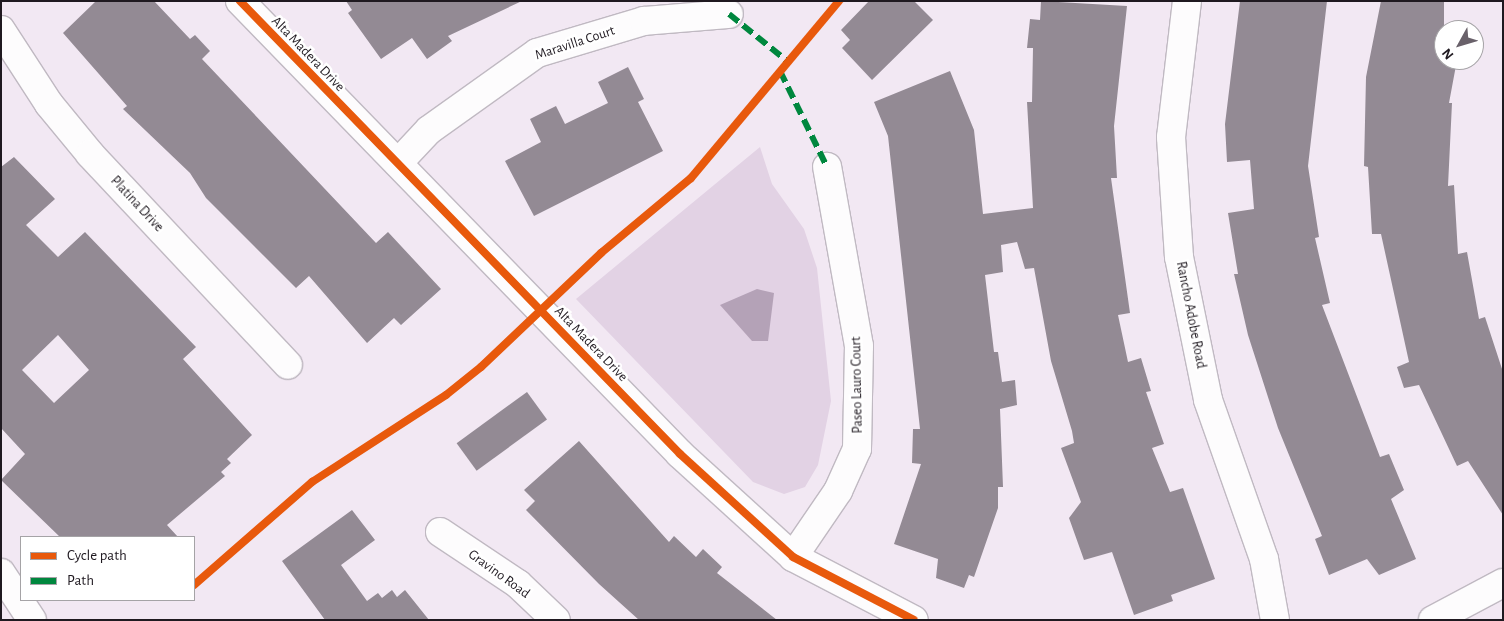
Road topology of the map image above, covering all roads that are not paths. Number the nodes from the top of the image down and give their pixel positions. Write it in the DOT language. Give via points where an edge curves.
graph roads {
  1 [pos="240,1"];
  2 [pos="1187,1"];
  3 [pos="729,14"];
  4 [pos="1,30"];
  5 [pos="398,163"];
  6 [pos="827,167"];
  7 [pos="288,365"];
  8 [pos="440,532"];
  9 [pos="793,557"];
  10 [pos="1,573"];
  11 [pos="1503,583"];
  12 [pos="32,620"];
  13 [pos="556,620"];
  14 [pos="914,620"];
  15 [pos="1275,620"];
  16 [pos="1433,620"];
  1 -- 5 [label="street, Alta Madera Drive"];
  2 -- 15 [label="street, Rancho Adobe Road" via="1171,137 1179,257 1208,400 1264,559"];
  3 -- 5 [label="street, Maravilla Court" via="644,21 537,53 460,106"];
  4 -- 7 [label="street, Platina Drive" via="49,104 90,154"];
  5 -- 9 [label="street, Alta Madera Drive" via="680,454"];
  6 -- 9 [label="street, Paseo Lauro Court" via="859,346 857,449 838,491"];
  8 -- 13 [label="street, Gravino Road" via="518,584"];
  9 -- 14 [label="street, Alta Madera Drive"];
  10 -- 12 [label="street"];
  11 -- 16 [label="street"];
}
